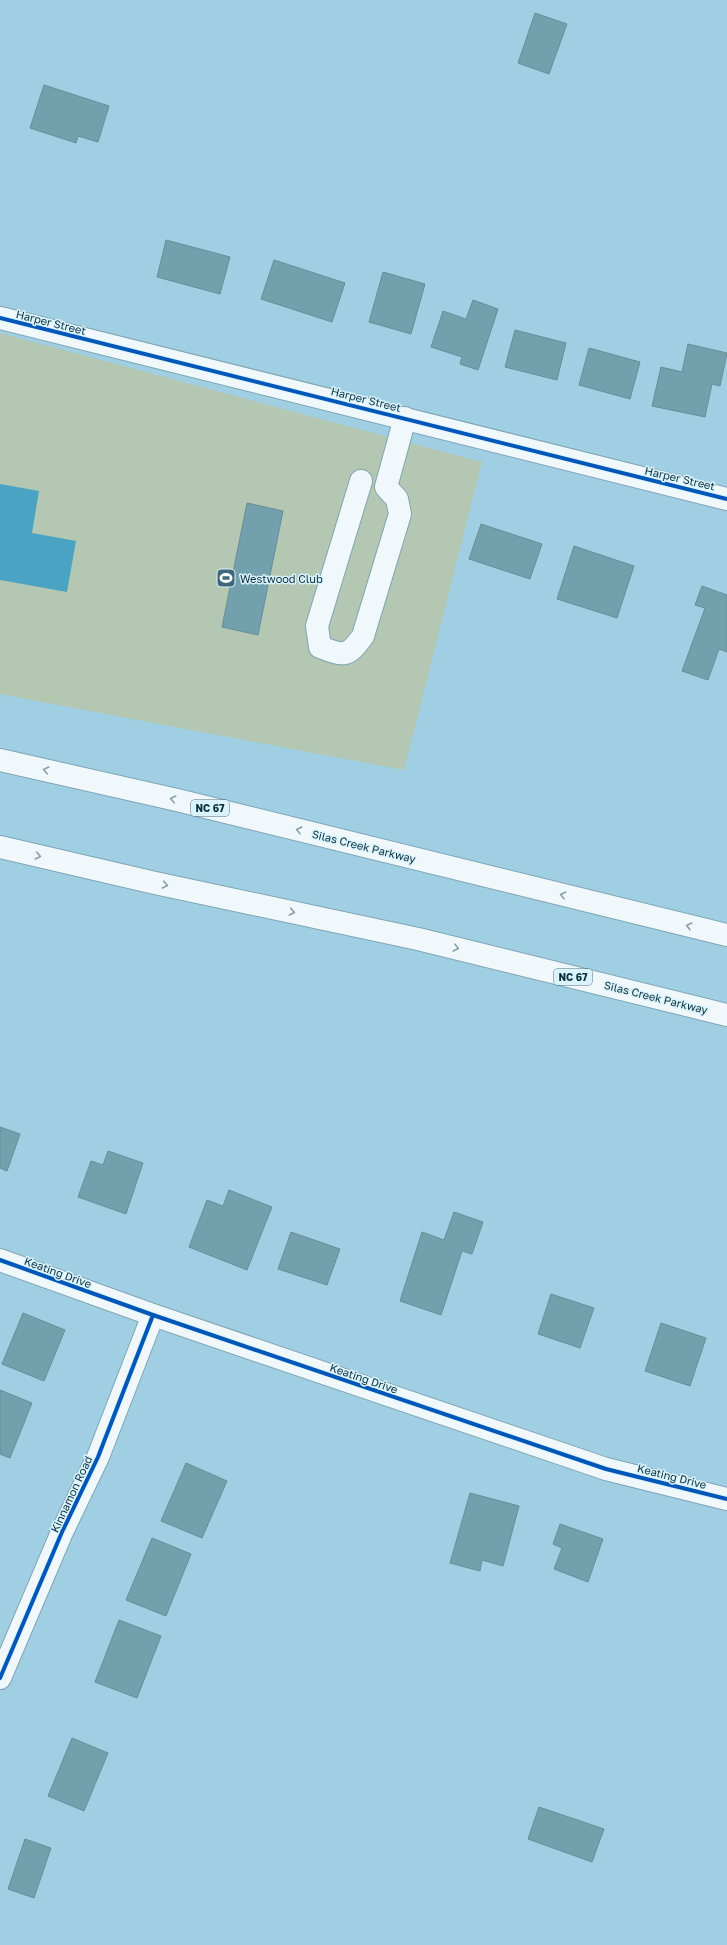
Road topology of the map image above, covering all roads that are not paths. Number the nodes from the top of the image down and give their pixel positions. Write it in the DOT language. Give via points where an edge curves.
graph roads {
  1 [pos="0,318"];
  2 [pos="405,418"];
  3 [pos="362,481"];
  4 [pos="727,499"];
  5 [pos="0,760"];
  6 [pos="0,847"];
  7 [pos="727,935"];
  8 [pos="727,1015"];
  9 [pos="0,1260"];
  10 [pos="153,1315"];
  11 [pos="727,1499"];
  12 [pos="0,1678"];
  1 -- 2 [label="street, Harper Street"];
  2 -- 3 [label="street" via="386,487 397,499 400,514 363,636 352,651 339,654 320,647 317,626"];
  2 -- 4 [label="street, Harper Street"];
  7 -- 5 [label="street, Silas Creek Parkway / NC 67, one-way" via="177,800"];
  6 -- 8 [label="street, Silas Creek Parkway / NC 67, one-way" via="418,939"];
  9 -- 10 [label="street, Keating Drive"];
  10 -- 11 [label="street, Keating Drive" via="606,1469"];
  10 -- 12 [label="street, Kinnamon Road" via="98,1457 62,1532"];
}
